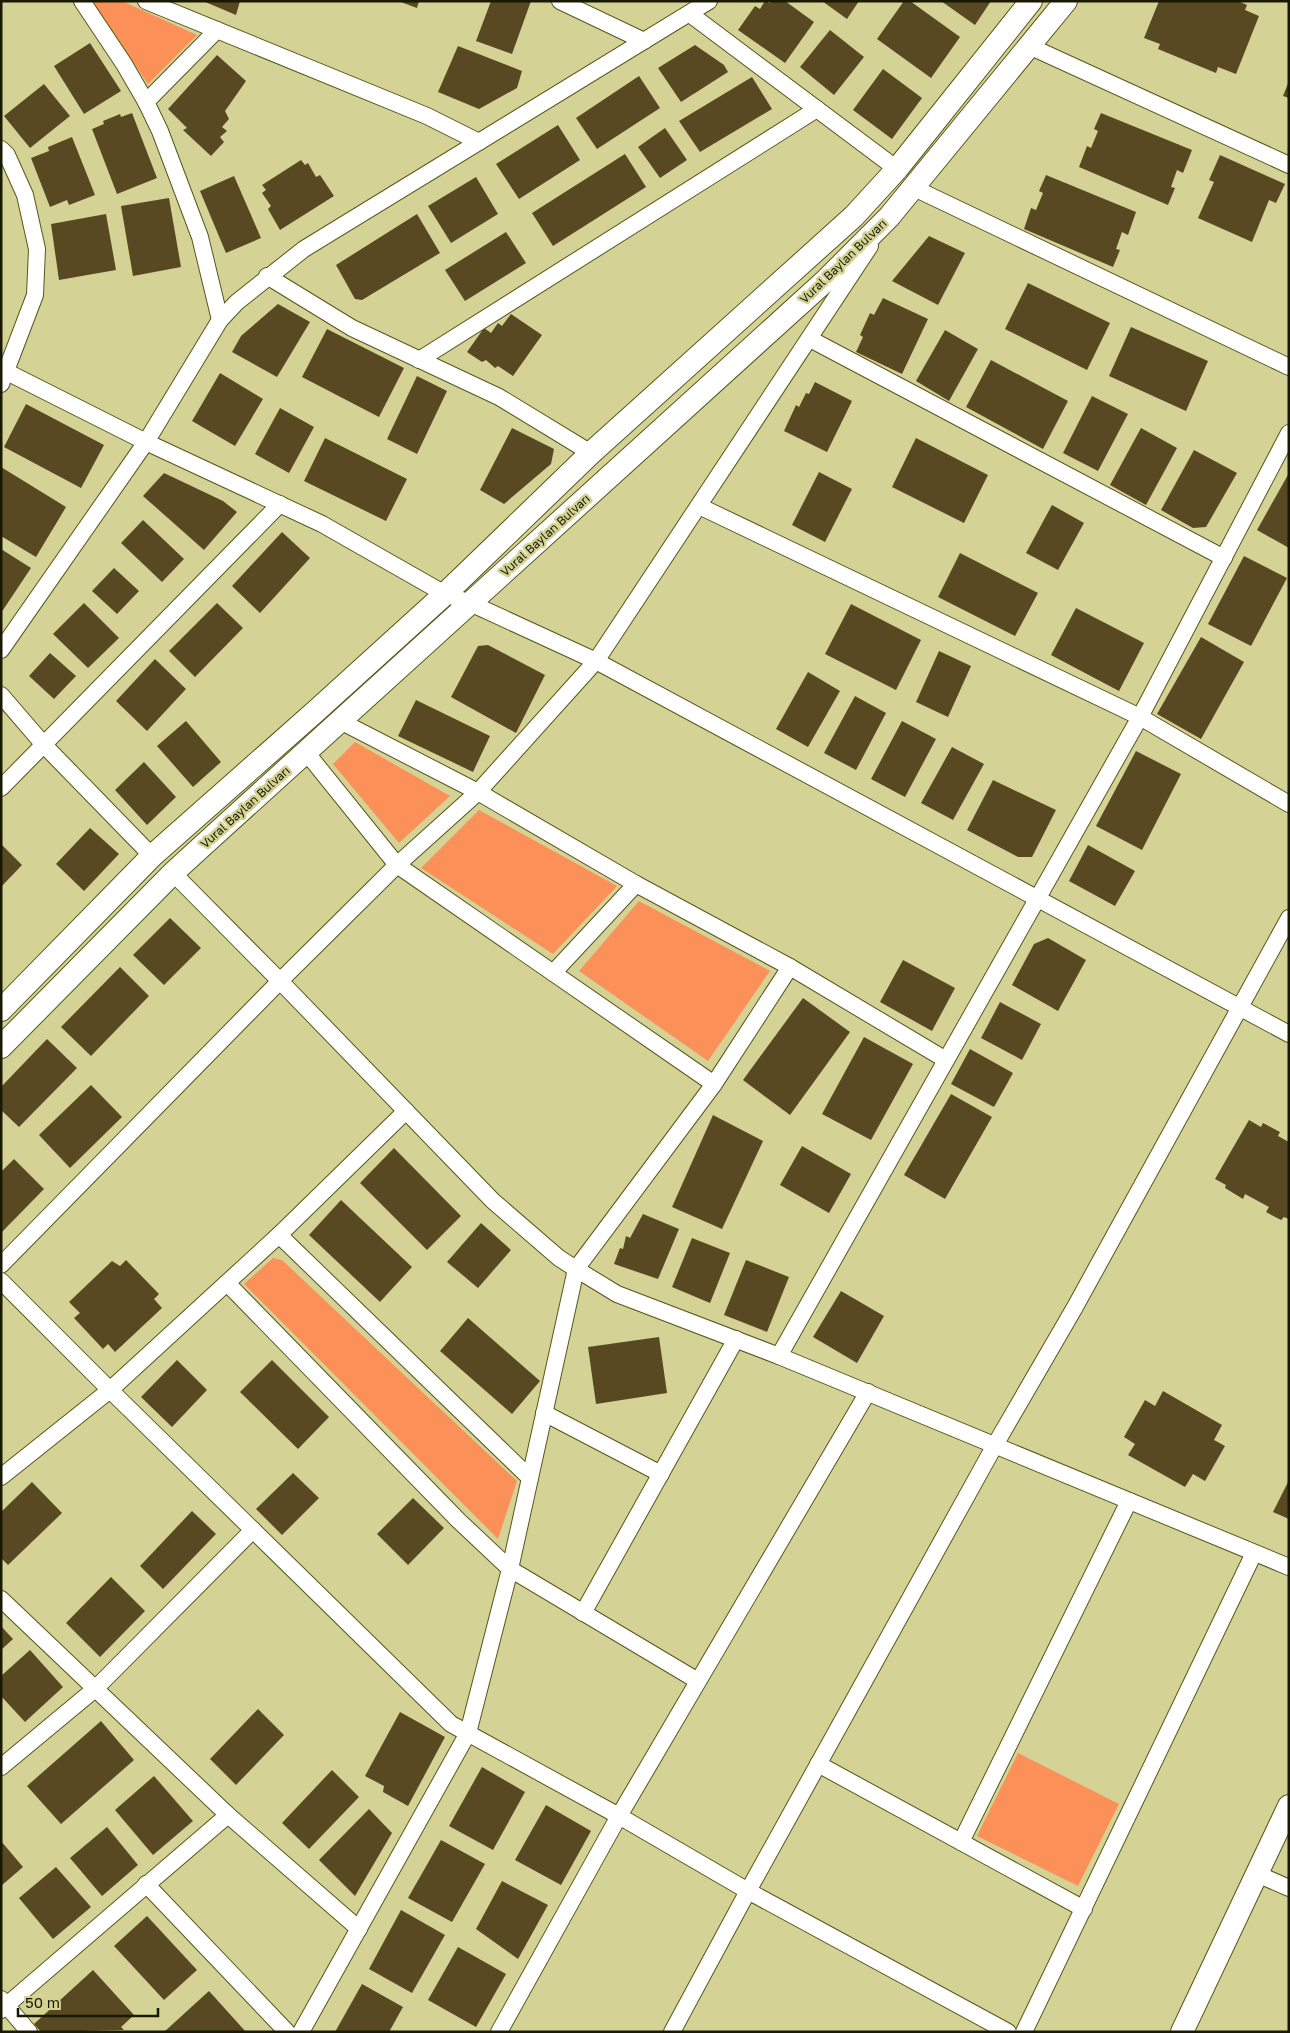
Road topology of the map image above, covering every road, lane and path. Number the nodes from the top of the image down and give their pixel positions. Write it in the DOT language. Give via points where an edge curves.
graph roads {
  1 [pos="82,1"];
  2 [pos="146,1"];
  3 [pos="560,1"];
  4 [pos="708,1"];
  5 [pos="1032,1"];
  6 [pos="1066,1"];
  7 [pos="169,6"];
  8 [pos="690,14"];
  9 [pos="217,30"];
  10 [pos="644,41"];
  11 [pos="1029,46"];
  12 [pos="146,102"];
  13 [pos="817,110"];
  14 [pos="479,142"];
  15 [pos="1,150"];
  16 [pos="1289,165"];
  17 [pos="897,169"];
  18 [pos="914,188"];
  19 [pos="887,219"];
  20 [pos="267,276"];
  21 [pos="220,320"];
  22 [pos="810,339"];
  23 [pos="419,360"];
  24 [pos="1289,367"];
  25 [pos="4,378"];
  26 [pos="1289,433"];
  27 [pos="146,442"];
  28 [pos="591,453"];
  29 [pos="280,504"];
  30 [pos="699,506"];
  31 [pos="1224,558"];
  32 [pos="445,594"];
  33 [pos="470,602"];
  34 [pos="1,650"];
  35 [pos="596,661"];
  36 [pos="1,695"];
  37 [pos="1140,716"];
  38 [pos="340,721"];
  39 [pos="44,745"];
  40 [pos="306,752"];
  41 [pos="1,788"];
  42 [pos="478,792"];
  43 [pos="1289,804"];
  44 [pos="152,856"];
  45 [pos="397,865"];
  46 [pos="173,873"];
  47 [pos="636,884"];
  48 [pos="1038,898"];
  49 [pos="1289,918"];
  50 [pos="790,967"];
  51 [pos="554,973"];
  52 [pos="280,981"];
  53 [pos="1239,1007"];
  54 [pos="1,1010"];
  55 [pos="1289,1034"];
  56 [pos="1,1047"];
  57 [pos="946,1060"];
  58 [pos="714,1084"];
  59 [pos="406,1111"];
  60 [pos="279,1235"];
  61 [pos="1,1265"];
  62 [pos="576,1269"];
  63 [pos="1,1281"];
  64 [pos="227,1283"];
  65 [pos="736,1339"];
  66 [pos="779,1356"];
  67 [pos="110,1390"];
  68 [pos="868,1392"];
  69 [pos="544,1413"];
  70 [pos="995,1445"];
  71 [pos="661,1474"];
  72 [pos="1,1477"];
  73 [pos="530,1478"];
  74 [pos="1129,1501"];
  75 [pos="253,1530"];
  76 [pos="1254,1553"];
  77 [pos="1289,1567"];
  78 [pos="510,1570"];
  79 [pos="1,1599"];
  80 [pos="583,1613"];
  81 [pos="698,1681"];
  82 [pos="95,1689"];
  83 [pos="468,1733"];
  84 [pos="818,1764"];
  85 [pos="1,1767"];
  86 [pos="228,1815"];
  87 [pos="619,1816"];
  88 [pos="1286,1818"];
  89 [pos="961,1842"];
  90 [pos="1258,1874"];
  91 [pos="146,1884"];
  92 [pos="1289,1888"];
  93 [pos="748,1891"];
  94 [pos="1084,1910"];
  95 [pos="359,1929"];
  96 [pos="3,2005"];
  97 [pos="29,2032"];
  98 [pos="287,2032"];
  99 [pos="302,2032"];
  100 [pos="499,2032"];
  101 [pos="672,2032"];
  102 [pos="1008,2032"];
  103 [pos="1024,2032"];
  104 [pos="1182,2032"];
  1 -- 12 [label="street"];
  2 -- 7 [label="street"];
  3 -- 10 [label="street"];
  4 -- 8 [label="street"];
  5 -- 17 [label="main road, Vural Baylan Bulvarı"];
  6 -- 11 [label="main road, Vural Baylan Bulvarı"];
  7 -- 9 [label="street"];
  8 -- 10 [label="street"];
  8 -- 13 [label="street"];
  9 -- 12 [label="street"];
  9 -- 14 [label="street" via="426,116"];
  10 -- 14 [label="street"];
  11 -- 16 [label="street"];
  11 -- 18 [label="main road, Vural Baylan Bulvarı"];
  12 -- 21 [label="street" via="200,237"];
  13 -- 17 [label="street"];
  13 -- 23 [label="street"];
  14 -- 20 [label="street" via="304,249"];
  15 -- 25 [label="street" via="7,155 25,196 37,248 35,295"];
  17 -- 28 [label="main road, Vural Baylan Bulvarı" via="854,216"];
  18 -- 19 [label="main road, Vural Baylan Bulvarı"];
  18 -- 24 [label="street"];
  19 -- 22 [label="street"];
  19 -- 33 [label="main road, Vural Baylan Bulvarı" via="817,288"];
  20 -- 21 [label="street"];
  20 -- 23 [label="street" via="352,328"];
  21 -- 27 [label="street"];
  22 -- 30 [label="street"];
  22 -- 31 [label="street"];
  23 -- 28 [label="street" via="499,397"];
  25 -- 27 [label="street"];
  26 -- 31 [label="street"];
  27 -- 29 [label="street"];
  27 -- 34 [label="street"];
  28 -- 32 [label="main road, Vural Baylan Bulvarı"];
  29 -- 32 [label="street" via="322,524"];
  29 -- 39 [label="street"];
  30 -- 35 [label="street"];
  30 -- 37 [label="street"];
  31 -- 37 [label="street"];
  32 -- 33 [label="street"];
  32 -- 44 [label="main road, Vural Baylan Bulvarı"];
  33 -- 35 [label="street"];
  33 -- 38 [label="main road, Vural Baylan Bulvarı"];
  35 -- 42 [label="street"];
  35 -- 48 [label="street"];
  36 -- 39 [label="street"];
  37 -- 43 [label="street"];
  37 -- 48 [label="street"];
  38 -- 40 [label="main road, Vural Baylan Bulvarı"];
  38 -- 42 [label="street"];
  39 -- 41 [label="street"];
  39 -- 44 [label="street"];
  40 -- 45 [label="street"];
  40 -- 46 [label="main road, Vural Baylan Bulvarı"];
  42 -- 45 [label="street"];
  42 -- 47 [label="street"];
  44 -- 54 [label="main road, Vural Baylan Bulvarı"];
  45 -- 51 [label="street"];
  45 -- 52 [label="street"];
  46 -- 52 [label="street"];
  46 -- 56 [label="main road, Vural Baylan Bulvarı"];
  47 -- 50 [label="street"];
  47 -- 51 [label="street"];
  48 -- 53 [label="street"];
  48 -- 57 [label="street"];
  49 -- 53 [label="street"];
  50 -- 57 [label="street"];
  50 -- 58 [label="street"];
  51 -- 58 [label="street"];
  52 -- 59 [label="street"];
  52 -- 61 [label="street"];
  53 -- 55 [label="street"];
  53 -- 70 [label="street"];
  57 -- 66 [label="street"];
  58 -- 62 [label="street"];
  59 -- 60 [label="street"];
  59 -- 62 [label="street" via="493,1201"];
  60 -- 64 [label="street"];
  60 -- 73 [label="street"];
  62 -- 65 [label="street" via="617,1294"];
  62 -- 69 [label="street"];
  63 -- 67 [label="street"];
  64 -- 67 [label="street"];
  64 -- 78 [label="street"];
  65 -- 66 [label="street"];
  65 -- 71 [label="street"];
  66 -- 68 [label="street"];
  67 -- 72 [label="street"];
  67 -- 75 [label="street"];
  68 -- 70 [label="street"];
  68 -- 81 [label="street"];
  69 -- 71 [label="street"];
  69 -- 73 [label="street"];
  70 -- 74 [label="street"];
  70 -- 84 [label="street"];
  71 -- 80 [label="street"];
  73 -- 78 [label="street"];
  74 -- 76 [label="street"];
  74 -- 89 [label="street"];
  75 -- 82 [label="street"];
  75 -- 83 [label="street" via="451,1724"];
  76 -- 77 [label="street"];
  76 -- 94 [label="street"];
  78 -- 80 [label="street"];
  78 -- 83 [label="street"];
  79 -- 82 [label="street"];
  80 -- 81 [label="street"];
  81 -- 87 [label="street"];
  82 -- 85 [label="street"];
  82 -- 86 [label="street"];
  83 -- 87 [label="street"];
  83 -- 95 [label="street"];
  84 -- 89 [label="street"];
  84 -- 93 [label="street"];
  86 -- 91 [label="street"];
  86 -- 95 [label="street"];
  87 -- 93 [label="street"];
  87 -- 100 [label="street"];
  88 -- 90 [label="main road"];
  89 -- 94 [label="street"];
  90 -- 92 [label="street"];
  90 -- 104 [label="main road"];
  91 -- 96 [label="street"];
  91 -- 98 [label="street"];
  93 -- 101 [label="street"];
  93 -- 102 [label="street"];
  94 -- 103 [label="street"];
  95 -- 99 [label="street"];
  96 -- 97 [label="street"];
}
